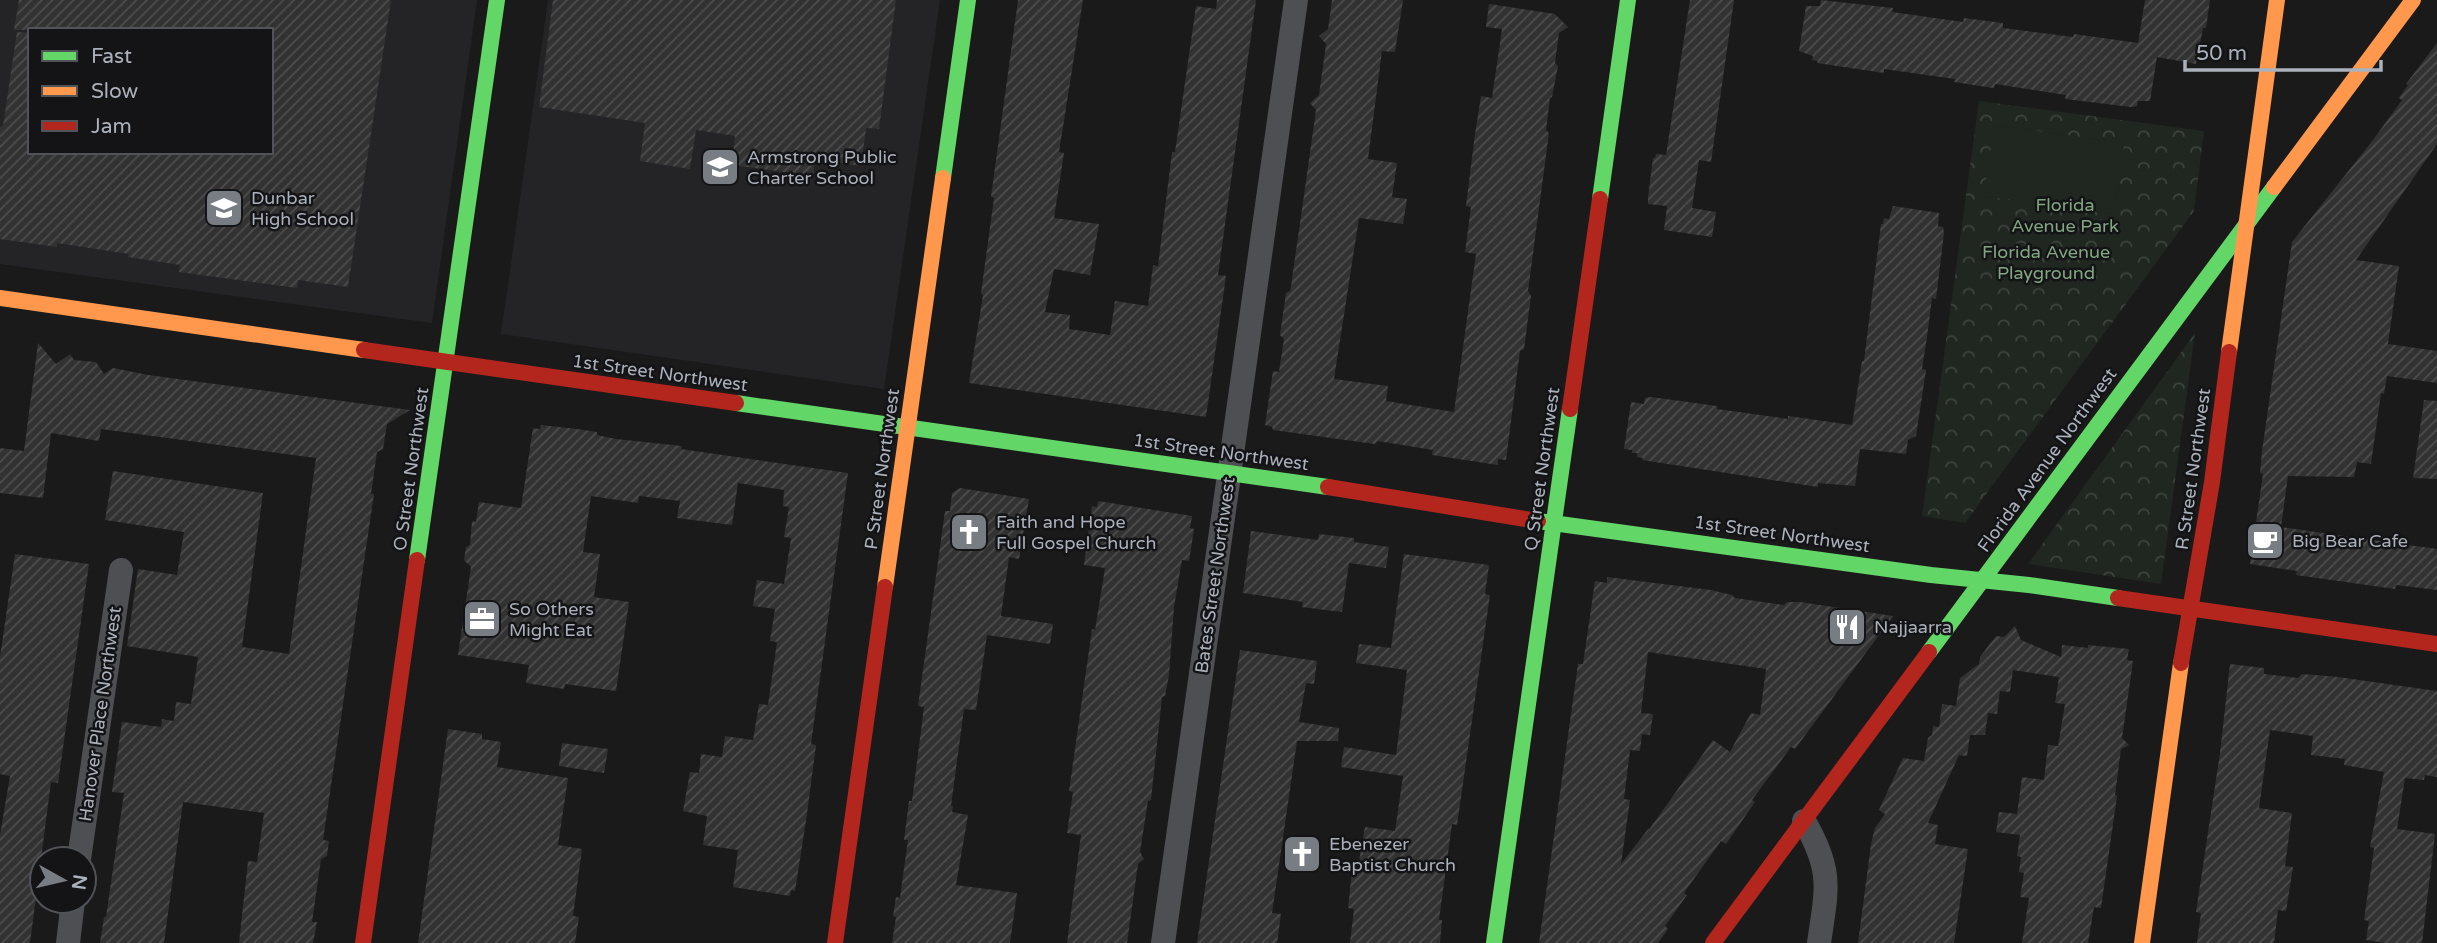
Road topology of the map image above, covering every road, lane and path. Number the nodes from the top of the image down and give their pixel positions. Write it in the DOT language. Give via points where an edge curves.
graph roads {
  1 [pos="497,0"];
  2 [pos="968,0"];
  3 [pos="1296,0"];
  4 [pos="1628,0"];
  5 [pos="2277,0"];
  6 [pos="2413,0"];
  7 [pos="2248,219"];
  8 [pos="0,298"];
  9 [pos="446,362"];
  10 [pos="908,428"];
  11 [pos="1229,473"];
  12 [pos="1553,522"];
  13 [pos="121,570"];
  14 [pos="1982,580"];
  15 [pos="2191,609"];
  16 [pos="2437,645"];
  17 [pos="1804,821"];
  18 [pos="81,845"];
  19 [pos="71,915"];
  20 [pos="68,943"];
  21 [pos="363,943"];
  22 [pos="835,943"];
  23 [pos="1163,943"];
  24 [pos="1494,943"];
  25 [pos="1713,943"];
  26 [pos="1819,943"];
  27 [pos="2142,943"];
  1 -- 9 [label="street, O Street Northwest"];
  2 -- 10 [label="street, P Street Northwest"];
  3 -- 11 [label="street, Bates Street Northwest"];
  4 -- 12 [label="street, Q Street Northwest"];
  5 -- 7 [label="street, R Street Northwest"];
  6 -- 7 [label="street, Florida Avenue Northwest"];
  7 -- 14 [label="street, Florida Avenue Northwest"];
  7 -- 15 [label="street, R Street Northwest"];
  8 -- 9 [label="street, 1st Street Northwest"];
  9 -- 10 [label="street, 1st Street Northwest"];
  9 -- 21 [label="street, O Street Northwest"];
  10 -- 11 [label="street, 1st Street Northwest"];
  10 -- 22 [label="street, P Street Northwest"];
  11 -- 12 [label="street, 1st Street Northwest"];
  11 -- 23 [label="street, Bates Street Northwest"];
  12 -- 14 [label="street, 1st Street Northwest"];
  12 -- 24 [label="street, Q Street Northwest"];
  13 -- 18 [label="street, Hanover Place Northwest"];
  14 -- 15 [label="street, 1st Street Northwest"];
  14 -- 17 [label="street, Florida Avenue Northwest"];
  15 -- 16 [label="street, 1st Street Northwest"];
  15 -- 27 [label="street, R Street Northwest"];
  17 -- 25 [label="street, Florida Avenue Northwest"];
  17 -- 26 [label="street" via="1821,852 1826,873"];
  19 -- 20 [label="street"];
}
